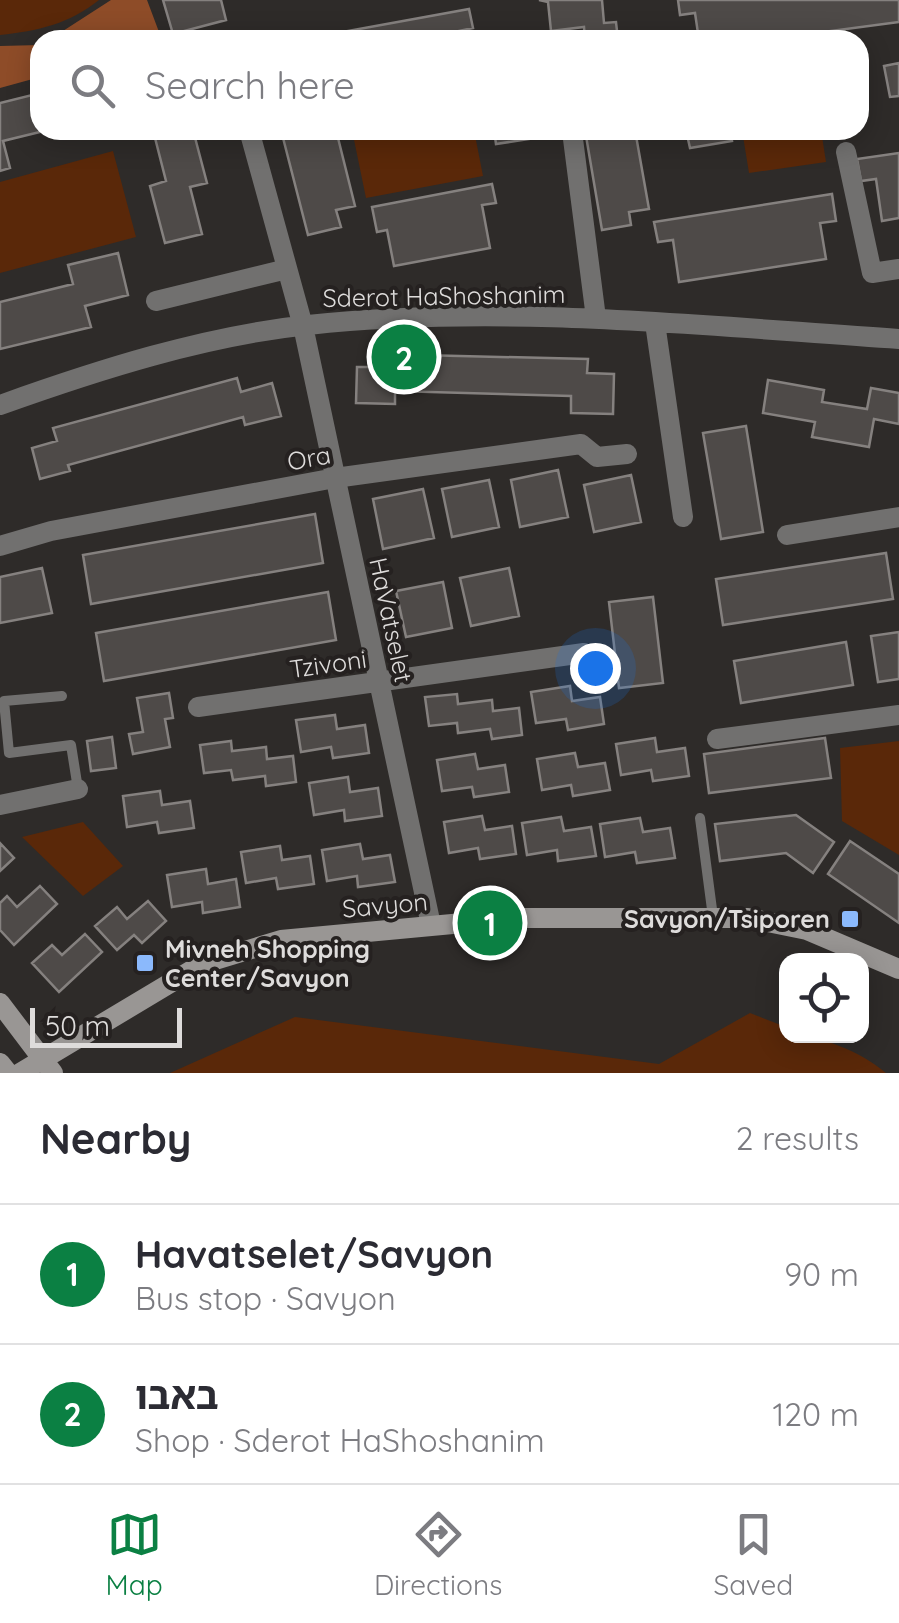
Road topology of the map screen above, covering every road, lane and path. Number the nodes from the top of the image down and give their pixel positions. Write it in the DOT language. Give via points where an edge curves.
graph roads {
  1 [pos="251,140"];
  2 [pos="572,140"];
  3 [pos="846,152"];
  4 [pos="287,269"];
  5 [pos="899,269"];
  6 [pos="156,301"];
  7 [pos="596,318"];
  8 [pos="654,323"];
  9 [pos="303,326"];
  10 [pos="899,339"];
  11 [pos="0,405"];
  12 [pos="627,454"];
  13 [pos="335,478"];
  14 [pos="683,516"];
  15 [pos="899,517"];
  16 [pos="787,535"];
  17 [pos="0,546"];
  18 [pos="584,653"];
  19 [pos="379,682"];
  20 [pos="62,696"];
  21 [pos="198,707"];
  22 [pos="899,715"];
  23 [pos="716,739"];
  24 [pos="78,789"];
  25 [pos="0,804"];
  26 [pos="700,818"];
  27 [pos="714,918"];
  28 [pos="431,925"];
  29 [pos="899,969"];
  30 [pos="0,1003"];
  31 [pos="0,1063"];
  32 [pos="47,1065"];
  33 [pos="8,1073"];
  34 [pos="20,1073"];
  1 -- 4 [label="street, HaVatselet"];
  2 -- 7 [label="street"];
  3 -- 5 [label="street" via="872,273"];
  4 -- 6 [label="street"];
  4 -- 9 [label="street, HaVatselet"];
  7 -- 8 [label="street, Sderot HaShoshanim"];
  7 -- 9 [label="street, Sderot HaShoshanim" via="373,319"];
  8 -- 10 [label="street, Sderot HaShoshanim"];
  8 -- 14 [label="street"];
  9 -- 11 [label="street, Sderot HaShoshanim" via="85,374"];
  9 -- 13 [label="street, HaVatselet"];
  12 -- 13 [label="street, Ora" via="597,457 580,444"];
  13 -- 17 [label="street, Ora" via="51,530"];
  13 -- 19 [label="street, HaVatselet"];
  15 -- 16 [label="street"];
  18 -- 19 [label="street, Tzivoni"];
  19 -- 21 [label="street, Tzivoni"];
  19 -- 28 [label="street, HaVatselet"];
  20 -- 24 [label="lane" via="4,701 9,752 71,744"];
  22 -- 23 [label="street"];
  24 -- 25 [label="street"];
  26 -- 27 [label="lane"];
  27 -- 28 [label="street, Savyon"];
  27 -- 29 [label="street, Savyon" via="806,930"];
  28 -- 32 [label="street, Savyon" via="233,951 202,964"];
  30 -- 32 [label="street"];
  31 -- 33 [label="street"];
  32 -- 34 [label="street, Savyon"];
}
